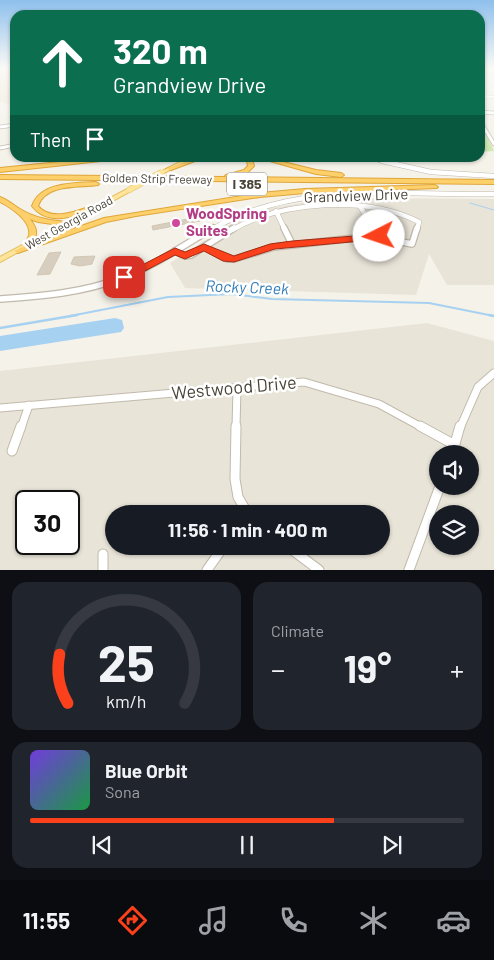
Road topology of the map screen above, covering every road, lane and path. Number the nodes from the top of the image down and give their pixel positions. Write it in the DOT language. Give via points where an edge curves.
graph roads {
  1 [pos="485,129"];
  2 [pos="494,144"];
  3 [pos="73,162"];
  4 [pos="183,162"];
  5 [pos="189,162"];
  6 [pos="250,162"];
  7 [pos="277,162"];
  8 [pos="387,162"];
  9 [pos="169,169"];
  10 [pos="0,170"];
  11 [pos="494,176"];
  12 [pos="0,177"];
  13 [pos="177,179"];
  14 [pos="442,181"];
  15 [pos="494,182"];
  16 [pos="0,183"];
  17 [pos="96,184"];
  18 [pos="448,186"];
  19 [pos="494,187"];
  20 [pos="494,194"];
  21 [pos="311,196"];
  22 [pos="0,199"];
  23 [pos="101,205"];
  24 [pos="316,206"];
  25 [pos="360,206"];
  26 [pos="276,210"];
  27 [pos="20,212"];
  28 [pos="66,224"];
  29 [pos="379,236"];
  30 [pos="292,244"];
  31 [pos="28,245"];
  32 [pos="204,248"];
  33 [pos="18,251"];
  34 [pos="175,251"];
  35 [pos="0,260"];
  36 [pos="0,299"];
  37 [pos="494,373"];
  38 [pos="237,388"];
  39 [pos="29,405"];
  40 [pos="0,408"];
  41 [pos="455,445"];
  42 [pos="12,451"];
  43 [pos="437,495"];
  44 [pos="243,505"];
  45 [pos="103,554"];
  46 [pos="218,555"];
  47 [pos="299,555"];
  48 [pos="103,570"];
  49 [pos="207,570"];
  50 [pos="319,570"];
  51 [pos="409,570"];
  1 -- 2 [label="street"];
  3 -- 10 [label="highway"];
  4 -- 9 [label="main road, West Georgia Road"];
  5 -- 9 [label="highway"];
  6 -- 13 [label="highway" via="246,171 233,175"];
  7 -- 14 [label="highway" via="316,172"];
  8 -- 11 [label="street" via="431,172"];
  9 -- 23 [label="main road, West Georgia Road, bridge"];
  12 -- 13 [label="highway, Golden Strip Freeway / I 385"];
  13 -- 14 [label="highway, Golden Strip Freeway / I 385"];
  14 -- 15 [label="highway, Golden Strip Freeway / I 385"];
  16 -- 17 [label="highway, Golden Strip Freeway / I 385"];
  17 -- 18 [label="highway, Golden Strip Freeway / I 385"];
  17 -- 23 [label="highway" via="55,188 40,196 35,206 40,212 54,216"];
  18 -- 19 [label="highway, Golden Strip Freeway / I 385"];
  18 -- 33 [label="highway" via="260,195 104,220"];
  20 -- 21 [label="street, Grandview Drive"];
  21 -- 24 [label="street"];
  21 -- 34 [label="street, Grandview Drive" via="243,212 222,221"];
  22 -- 27 [label="highway" via="14,205"];
  23 -- 28 [label="main road, West Georgia Road"];
  24 -- 25 [label="street"];
  24 -- 26 [label="street"];
  25 -- 29 [label="street"];
  25 -- 29 [label="street" via="420,222 412,244"];
  26 -- 30 [label="street"];
  26 -- 32 [label="street" via="232,229"];
  27 -- 28 [label="highway" via="38,220"];
  27 -- 31 [label="highway" via="32,229 33,236"];
  28 -- 31 [label="main road, West Georgia Road"];
  29 -- 30 [label="street"];
  30 -- 32 [label="street" via="234,259"];
  31 -- 33 [label="main road, West Georgia Road"];
  32 -- 34 [label="street" via="185,256"];
  33 -- 35 [label="main road, West Georgia Road"];
  34 -- 36 [label="street, Grandview Drive" via="138,272 108,283 62,294"];
  37 -- 41 [label="street" via="483,379 476,389"];
  38 -- 39 [label="street, Westwood Drive"];
  38 -- 41 [label="street, Westwood Drive" via="291,382 317,384 379,404"];
  38 -- 44 [label="street" via="234,479"];
  39 -- 40 [label="street, Westwood Drive"];
  39 -- 42 [label="street"];
  43 -- 51 [label="street"];
  45 -- 48 [label="street"];
  46 -- 49 [label="street"];
  47 -- 50 [label="street"];
}
